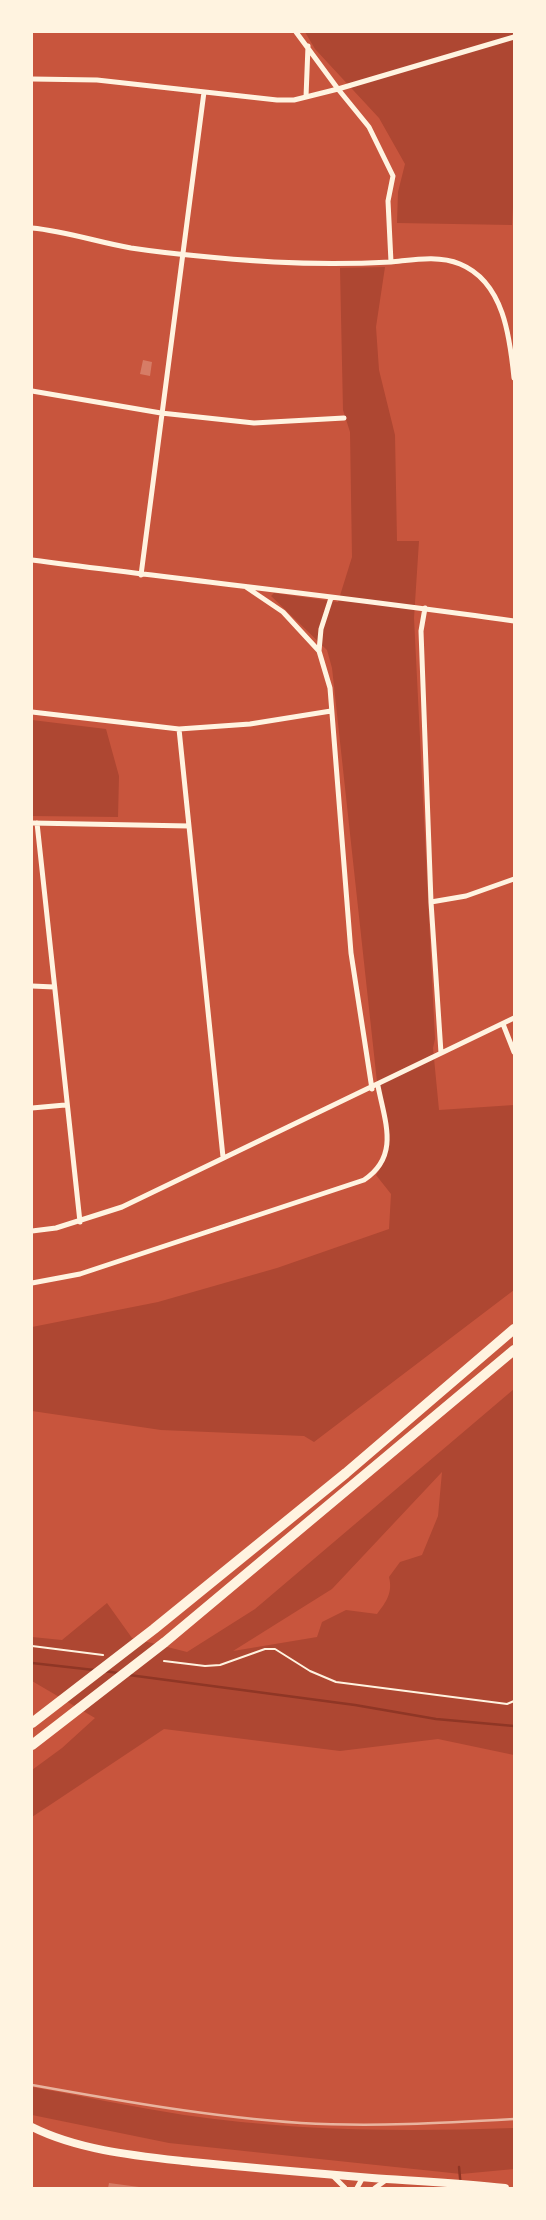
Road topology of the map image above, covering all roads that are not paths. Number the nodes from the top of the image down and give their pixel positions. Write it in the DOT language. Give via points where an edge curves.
graph roads {
  1 [pos="296,32"];
  2 [pos="514,37"];
  3 [pos="308,46"];
  4 [pos="32,79"];
  5 [pos="338,89"];
  6 [pos="204,92"];
  7 [pos="306,97"];
  8 [pos="32,228"];
  9 [pos="181,253"];
  10 [pos="391,262"];
  11 [pos="511,330"];
  12 [pos="514,378"];
  13 [pos="32,391"];
  14 [pos="161,413"];
  15 [pos="344,418"];
  16 [pos="32,560"];
  17 [pos="141,575"];
  18 [pos="243,585"];
  19 [pos="331,598"];
  20 [pos="425,608"];
  21 [pos="514,621"];
  22 [pos="319,652"];
  23 [pos="331,711"];
  24 [pos="32,712"];
  25 [pos="179,729"];
  26 [pos="34,823"];
  27 [pos="189,826"];
  28 [pos="514,878"];
  29 [pos="431,902"];
  30 [pos="32,986"];
  31 [pos="54,987"];
  32 [pos="514,1018"];
  33 [pos="503,1024"];
  34 [pos="514,1052"];
  35 [pos="441,1053"];
  36 [pos="375,1087"];
  37 [pos="65,1105"];
  38 [pos="32,1108"];
  39 [pos="223,1157"];
  40 [pos="80,1222"];
  41 [pos="32,1231"];
  42 [pos="32,1283"];
  43 [pos="514,1329"];
  44 [pos="514,1350"];
  45 [pos="32,1723"];
  46 [pos="32,1745"];
  47 [pos="32,2127"];
  48 [pos="50,2136"];
  49 [pos="32,2137"];
  50 [pos="332,2175"];
  51 [pos="363,2177"];
  52 [pos="388,2179"];
  53 [pos="345,2189"];
  54 [pos="357,2189"];
  55 [pos="365,2189"];
  56 [pos="375,2189"];
  57 [pos="505,2189"];
  1 -- 3 [label="street"];
  2 -- 5 [label="street"];
  3 -- 5 [label="street"];
  3 -- 7 [label="street"];
  4 -- 6 [label="street" via="97,80"];
  5 -- 7 [label="street"];
  5 -- 10 [label="street" via="369,127 393,176 388,201"];
  6 -- 7 [label="street" via="277,100"];
  6 -- 9 [label="street"];
  8 -- 9 [label="street"];
  9 -- 10 [label="street" via="285,262"];
  9 -- 14 [label="street"];
  10 -- 11 [label="street" via="426,258 460,264 491,291"];
  11 -- 12 [label="street"];
  13 -- 14 [label="street"];
  14 -- 15 [label="street" via="254,423"];
  14 -- 17 [label="street"];
  16 -- 17 [label="street"];
  17 -- 18 [label="street"];
  18 -- 19 [label="street"];
  18 -- 22 [label="street" via="283,612"];
  19 -- 20 [label="street"];
  19 -- 22 [label="street"];
  20 -- 21 [label="street"];
  20 -- 29 [label="street" via="421,631"];
  22 -- 23 [label="street" via="330,688"];
  23 -- 25 [label="street"];
  23 -- 36 [label="street" via="351,953"];
  24 -- 25 [label="street"];
  25 -- 27 [label="street"];
  26 -- 27 [label="street"];
  26 -- 31 [label="street"];
  27 -- 39 [label="street"];
  28 -- 29 [label="street" via="466,896"];
  29 -- 35 [label="street"];
  30 -- 31 [label="street"];
  31 -- 37 [label="street"];
  32 -- 33 [label="street"];
  33 -- 34 [label="street"];
  33 -- 35 [label="street"];
  35 -- 36 [label="street"];
  36 -- 39 [label="street"];
  36 -- 42 [label="street" via="387,1146 381,1165 364,1180 80,1274"];
  37 -- 38 [label="street"];
  37 -- 40 [label="street"];
  39 -- 40 [label="street" via="122,1207"];
  40 -- 41 [label="street"];
  43 -- 45 [label="highway" via="346,1474"];
  44 -- 46 [label="highway" via="165,1642"];
  47 -- 48 [label="main road"];
  48 -- 49 [label="main road"];
  48 -- 50 [label="main road" via="152,2157"];
  50 -- 51 [label="main road"];
  50 -- 53 [label="street"];
  51 -- 52 [label="main road"];
  51 -- 54 [label="street"];
  51 -- 55 [label="street"];
  52 -- 56 [label="street"];
  52 -- 57 [label="main road"];
}
